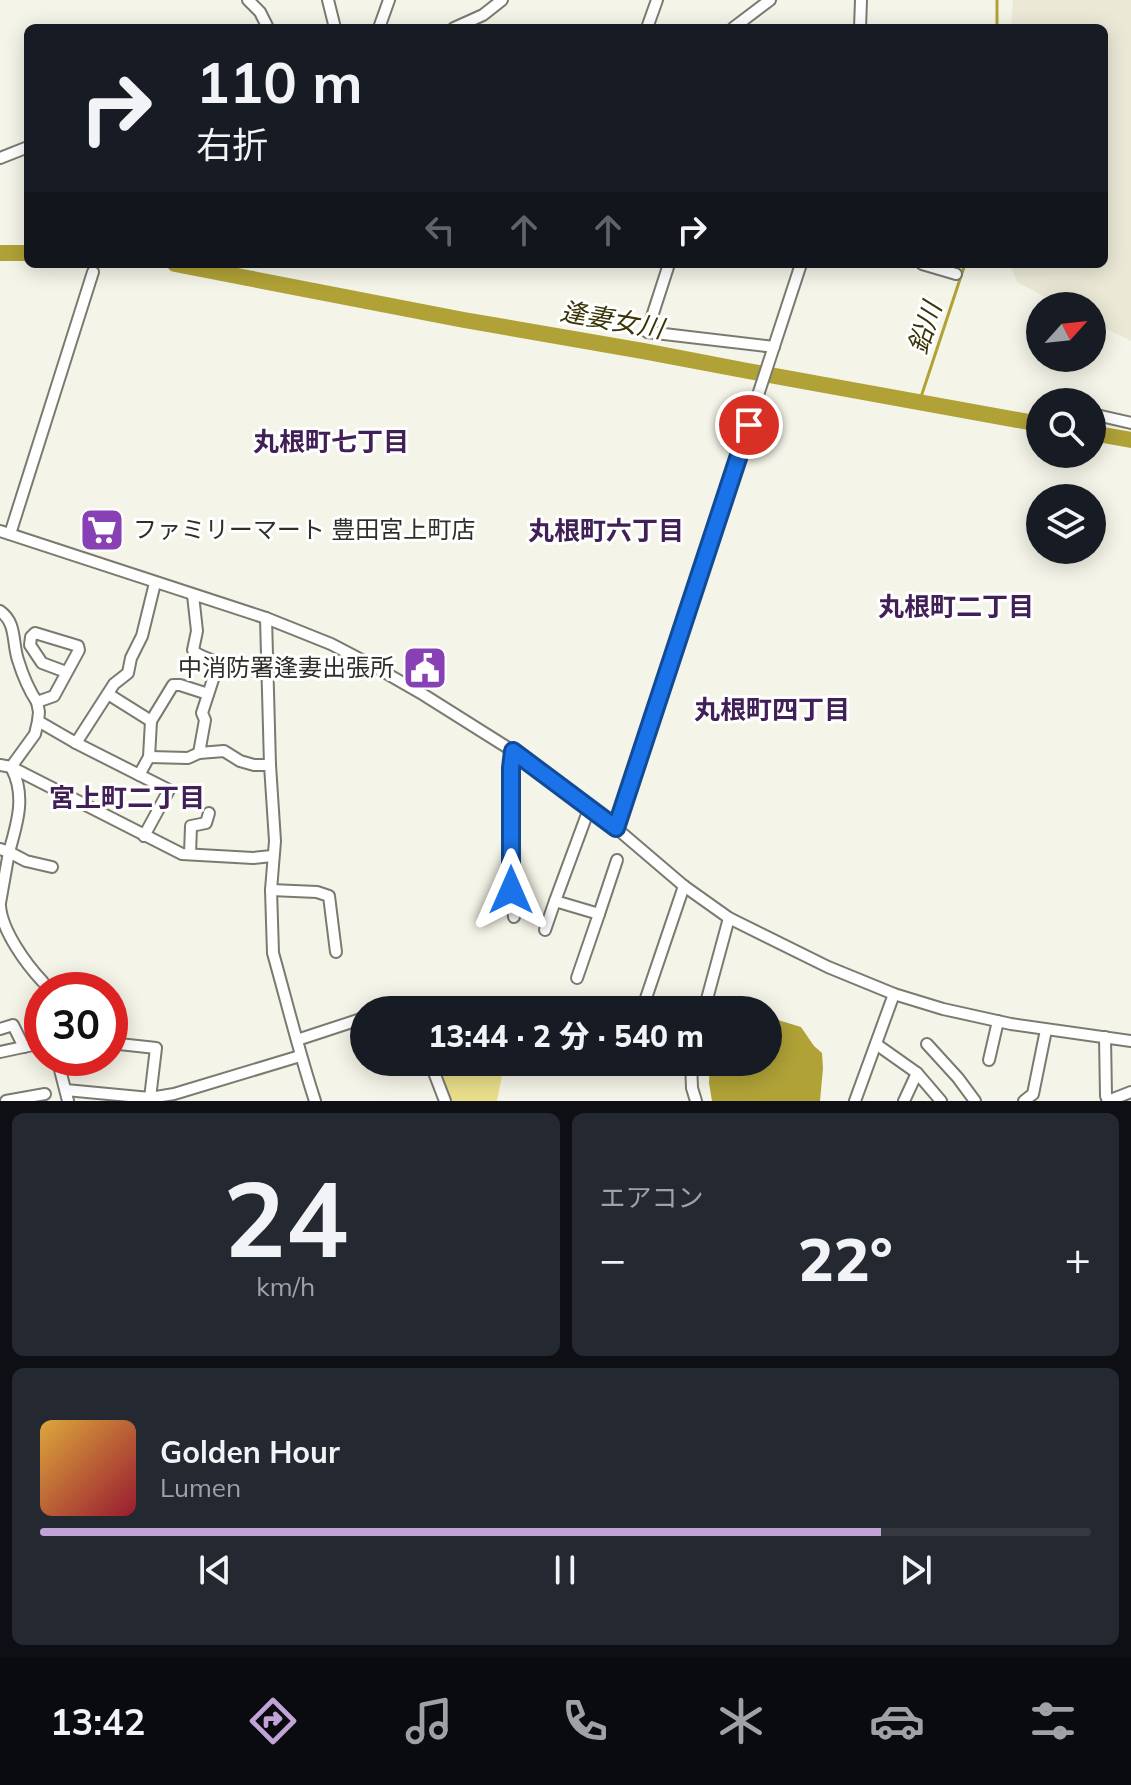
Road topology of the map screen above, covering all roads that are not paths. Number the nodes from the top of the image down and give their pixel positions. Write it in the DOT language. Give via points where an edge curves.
graph roads {
  1 [pos="248,0"];
  2 [pos="328,0"];
  3 [pos="389,0"];
  4 [pos="502,0"];
  5 [pos="657,0"];
  6 [pos="770,0"];
  7 [pos="861,0"];
  8 [pos="266,24"];
  9 [pos="334,24"];
  10 [pos="380,24"];
  11 [pos="463,24"];
  12 [pos="648,24"];
  13 [pos="738,24"];
  14 [pos="860,24"];
  15 [pos="24,149"];
  16 [pos="0,158"];
  17 [pos="668,268"];
  18 [pos="800,268"];
  19 [pos="936,268"];
  20 [pos="93,272"];
  21 [pos="956,274"];
  22 [pos="772,351"];
  23 [pos="1106,417"];
  24 [pos="1131,423"];
  25 [pos="5,532"];
  26 [pos="155,583"];
  27 [pos="193,595"];
  28 [pos="0,611"];
  29 [pos="266,618"];
  30 [pos="66,672"];
  31 [pos="108,694"];
  32 [pos="208,694"];
  33 [pos="37,702"];
  34 [pos="38,721"];
  35 [pos="151,721"];
  36 [pos="76,743"];
  37 [pos="513,751"];
  38 [pos="199,753"];
  39 [pos="149,757"];
  40 [pos="270,765"];
  41 [pos="5,766"];
  42 [pos="139,775"];
  43 [pos="589,809"];
  44 [pos="209,813"];
  45 [pos="616,828"];
  46 [pos="144,836"];
  47 [pos="4,851"];
  48 [pos="190,854"];
  49 [pos="272,856"];
  50 [pos="617,860"];
  51 [pos="52,867"];
  52 [pos="684,886"];
  53 [pos="271,890"];
  54 [pos="555,901"];
  55 [pos="0,905"];
  56 [pos="599,914"];
  57 [pos="514,917"];
  58 [pos="729,918"];
  59 [pos="545,930"];
  60 [pos="336,952"];
  61 [pos="33,972"];
  62 [pos="577,978"];
  63 [pos="894,994"];
  64 [pos="647,996"];
  65 [pos="708,996"];
  66 [pos="998,1021"];
  67 [pos="350,1023"];
  68 [pos="0,1029"];
  69 [pos="1046,1030"];
  70 [pos="1105,1037"];
  71 [pos="297,1040"];
  72 [pos="1131,1041"];
  73 [pos="876,1044"];
  74 [pos="927,1044"];
  75 [pos="128,1045"];
  76 [pos="24,1047"];
  77 [pos="0,1052"];
  78 [pos="300,1056"];
  79 [pos="989,1060"];
  80 [pos="917,1073"];
  81 [pos="62,1076"];
  82 [pos="435,1076"];
  83 [pos="692,1076"];
  84 [pos="1131,1092"];
  85 [pos="45,1094"];
  86 [pos="67,1096"];
  87 [pos="112,1097"];
  88 [pos="150,1098"];
  89 [pos="6,1101"];
  90 [pos="315,1101"];
  91 [pos="445,1101"];
  92 [pos="696,1101"];
  93 [pos="855,1101"];
  94 [pos="904,1101"];
  95 [pos="941,1101"];
  96 [pos="975,1101"];
  97 [pos="1024,1101"];
  98 [pos="1108,1101"];
  1 -- 8 [label="street"];
  2 -- 9 [label="street"];
  3 -- 10 [label="street"];
  4 -- 11 [label="street"];
  5 -- 12 [label="street"];
  6 -- 13 [label="street"];
  7 -- 14 [label="street"];
  15 -- 16 [label="street"];
  17 -- 22 [label="street" via="647,332"];
  18 -- 22 [label="street"];
  19 -- 21 [label="street"];
  20 -- 25 [label="street"];
  22 -- 45 [label="street"];
  23 -- 24 [label="street"];
  25 -- 26 [label="street"];
  26 -- 27 [label="street"];
  26 -- 31 [label="street" via="128,673"];
  27 -- 29 [label="street"];
  27 -- 32 [label="street" via="193,650 218,664"];
  28 -- 33 [label="street" via="13,628 18,661"];
  29 -- 37 [label="street" via="377,668"];
  29 -- 40 [label="street"];
  30 -- 33 [label="street" via="42,663 30,645 35,633 79,650 54,696"];
  31 -- 35 [label="street"];
  31 -- 36 [label="street"];
  32 -- 35 [label="street" via="173,685"];
  32 -- 38 [label="street"];
  33 -- 34 [label="street"];
  34 -- 36 [label="street"];
  34 -- 41 [label="street" via="35,734"];
  35 -- 39 [label="street"];
  36 -- 42 [label="street"];
  37 -- 43 [label="street"];
  37 -- 57 [label="street"];
  38 -- 39 [label="street" via="188,758"];
  38 -- 40 [label="street" via="224,751 240,761"];
  39 -- 42 [label="street"];
  40 -- 49 [label="street"];
  41 -- 46 [label="street"];
  41 -- 47 [label="street" via="18,781 19,814"];
  42 -- 46 [label="street" via="169,790"];
  43 -- 45 [label="street"];
  43 -- 54 [label="street"];
  44 -- 48 [label="street" via="206,823 191,826"];
  45 -- 52 [label="street"];
  46 -- 48 [label="street"];
  47 -- 51 [label="street"];
  47 -- 55 [label="street"];
  48 -- 49 [label="street"];
  49 -- 53 [label="street"];
  50 -- 56 [label="street"];
  52 -- 58 [label="street"];
  52 -- 64 [label="street"];
  53 -- 60 [label="street" via="329,896"];
  53 -- 71 [label="street" via="273,953"];
  54 -- 56 [label="street"];
  54 -- 59 [label="street"];
  55 -- 61 [label="street"];
  56 -- 62 [label="street"];
  58 -- 63 [label="street"];
  58 -- 65 [label="street"];
  63 -- 66 [label="street"];
  63 -- 73 [label="street"];
  66 -- 69 [label="street"];
  66 -- 79 [label="street"];
  67 -- 71 [label="street"];
  68 -- 76 [label="street" via="13,1025"];
  69 -- 70 [label="street"];
  69 -- 97 [label="street" via="1033,1094"];
  70 -- 72 [label="street"];
  70 -- 98 [label="street"];
  71 -- 78 [label="street"];
  73 -- 80 [label="street"];
  73 -- 93 [label="street"];
  74 -- 96 [label="street"];
  75 -- 88 [label="street" via="156,1048"];
  76 -- 77 [label="street"];
  78 -- 88 [label="street"];
  78 -- 90 [label="street"];
  80 -- 94 [label="street"];
  80 -- 95 [label="street"];
  81 -- 86 [label="street"];
  82 -- 91 [label="street"];
  83 -- 92 [label="street"];
  84 -- 98 [label="street"];
  85 -- 89 [label="street"];
  86 -- 87 [label="street"];
  87 -- 88 [label="street"];
}
